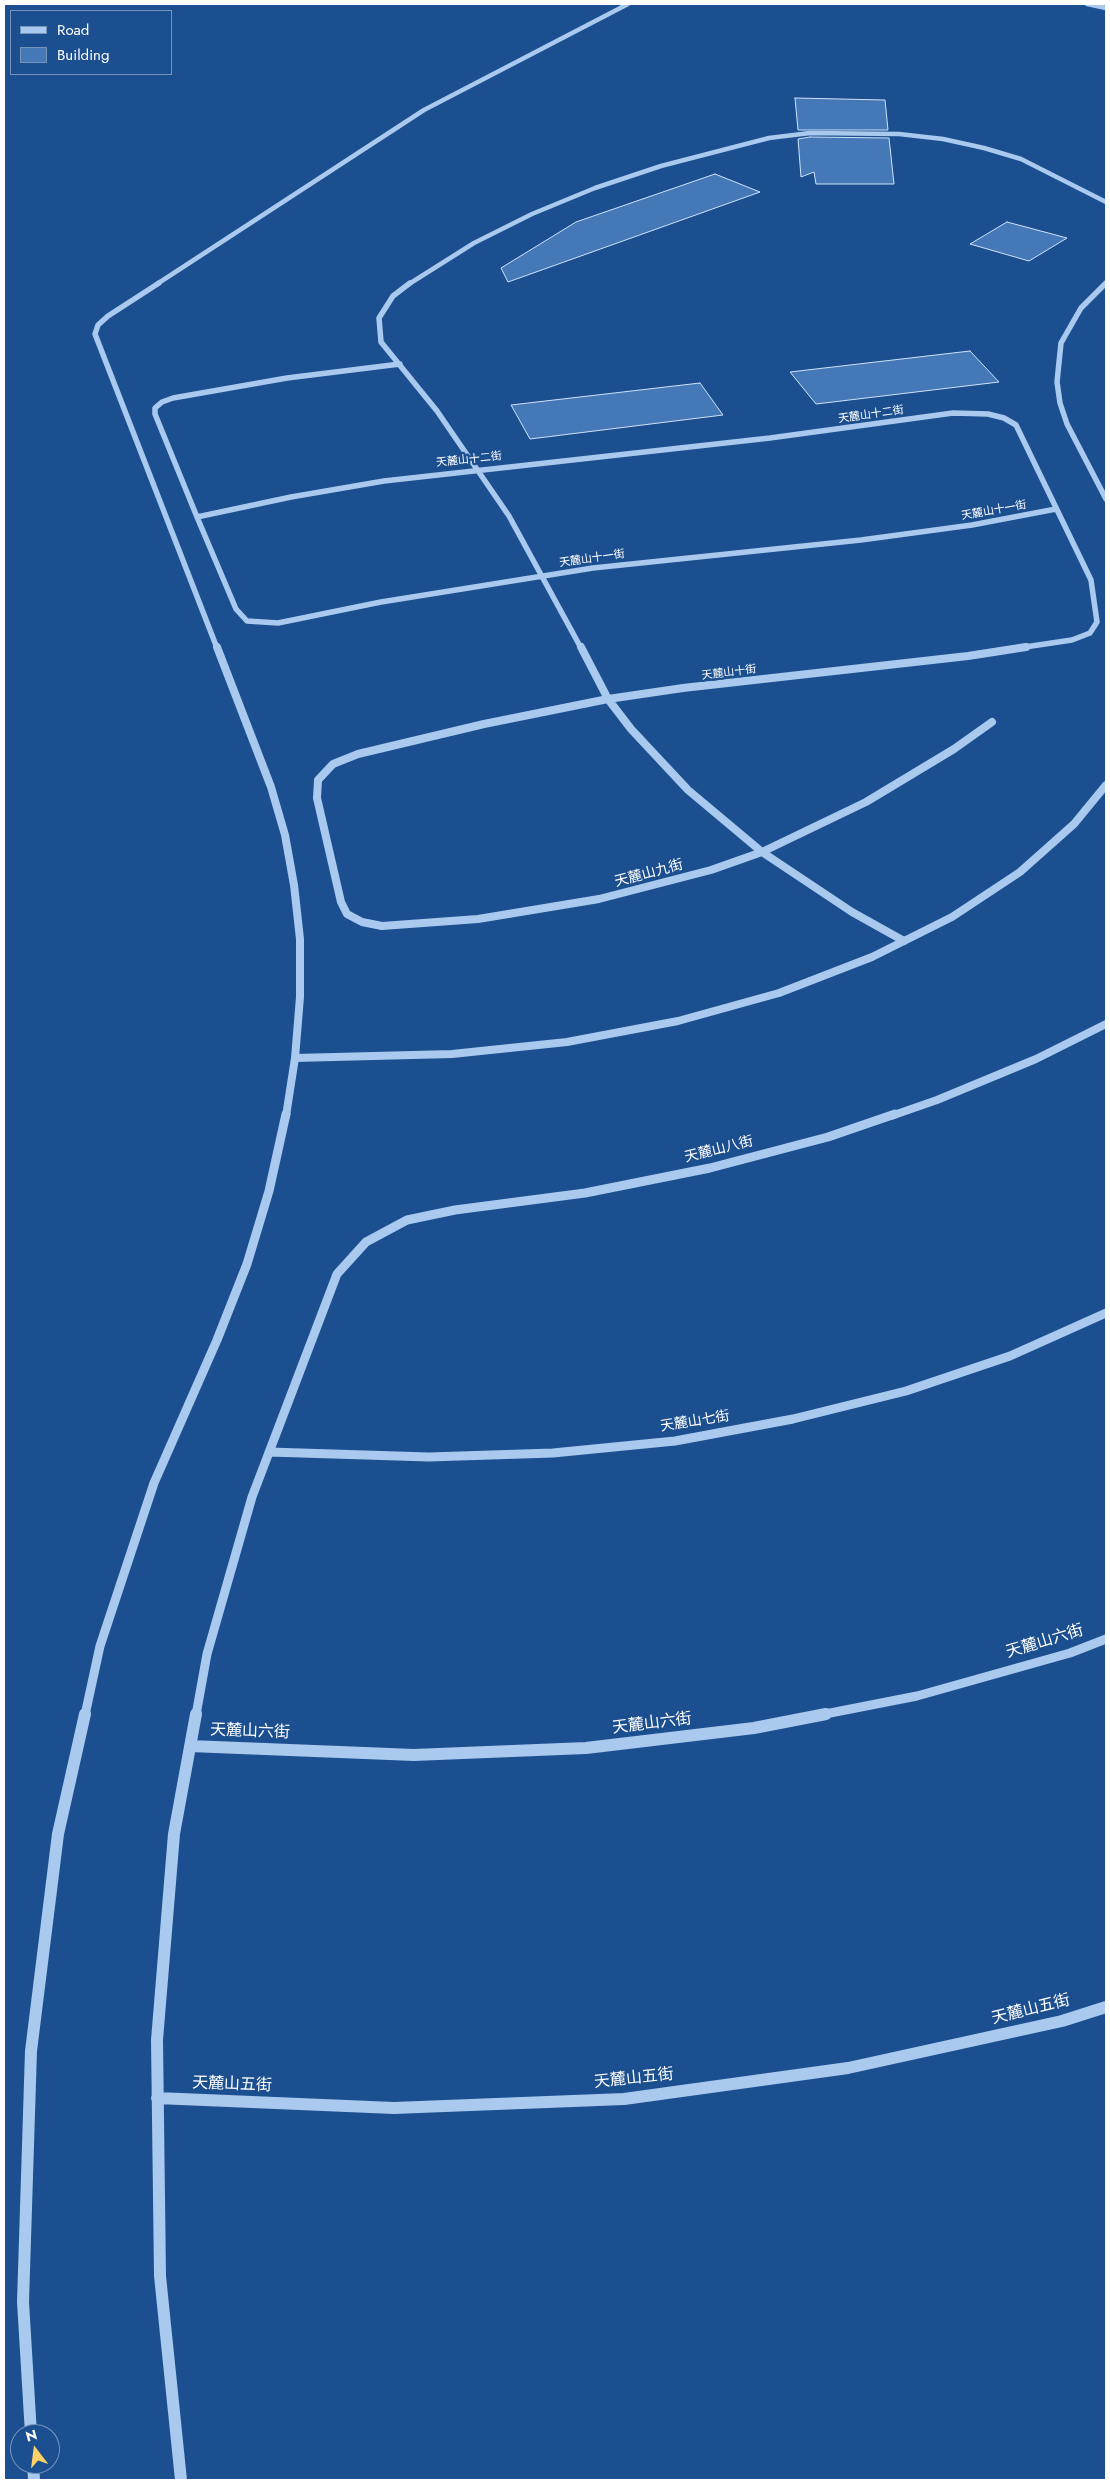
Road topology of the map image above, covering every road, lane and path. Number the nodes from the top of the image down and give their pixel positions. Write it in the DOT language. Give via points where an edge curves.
graph roads {
  1 [pos="628,4"];
  2 [pos="1087,4"];
  3 [pos="1106,8"];
  4 [pos="1106,202"];
  5 [pos="1106,284"];
  6 [pos="400,364"];
  7 [pos="478,469"];
  8 [pos="1106,499"];
  9 [pos="1056,509"];
  10 [pos="197,517"];
  11 [pos="543,576"];
  12 [pos="608,699"];
  13 [pos="992,722"];
  14 [pos="1106,785"];
  15 [pos="329,848"];
  16 [pos="762,852"];
  17 [pos="904,941"];
  18 [pos="1106,1024"];
  19 [pos="295,1058"];
  20 [pos="337,1274"];
  21 [pos="1106,1313"];
  22 [pos="269,1452"];
  23 [pos="1106,1639"];
  24 [pos="190,1746"];
  25 [pos="1106,2007"];
  26 [pos="157,2098"];
  27 [pos="30,2424"];
  28 [pos="182,2480"];
  1 -- 19 [label="street" via="424,110 108,316 98,325 95,334 261,760 285,835 300,939"];
  2 -- 3 [label="street"];
  4 -- 6 [label="lane" via="1021,159 943,139 899,134 810,133 769,138 653,168 595,188 474,243 420,276 393,296 379,318 381,342"];
  5 -- 8 [label="street" via="1081,308 1070,325 1061,343 1056,382 1067,424"];
  6 -- 7 [label="lane"];
  6 -- 10 [label="street" via="286,378 162,402 155,408 155,414"];
  7 -- 9 [label="street, 天麓山十二街" via="674,450 970,412 1004,418 1016,425"];
  7 -- 10 [label="street, 天麓山十二街" via="290,496"];
  7 -- 11 [label="lane"];
  9 -- 11 [label="street, 天麓山十一街" via="918,533 644,561"];
  9 -- 12 [label="lane, 天麓山十街" via="1090,580 1097,622 1090,633 1072,640 968,656"];
  10 -- 11 [label="street, 天麓山十一街" via="236,609 247,621 278,623 381,602"];
  11 -- 12 [label="lane"];
  12 -- 15 [label="lane, 天麓山十街" via="412,741 358,754 333,764 318,780 317,798"];
  12 -- 16 [label="lane" via="657,760"];
  13 -- 16 [label="street, 天麓山九街" via="866,802"];
  14 -- 17 [label="street" via="1074,824 1020,872 952,917"];
  15 -- 16 [label="street, 天麓山九街" via="340,902 347,914 362,922 382,926 478,919 599,899 675,881"];
  16 -- 17 [label="lane" via="844,907"];
  17 -- 19 [label="street" via="780,993 678,1021 567,1042 452,1054"];
  18 -- 20 [label="street, 天麓山八街" via="1036,1059 937,1100 828,1137 710,1168 585,1193 455,1210 407,1220 366,1242"];
  19 -- 27 [label="street" via="285,1123 247,1264 154,1483 100,1646 58,1834 31,2051 23,2302"];
  20 -- 22 [label="lane"];
  21 -- 22 [label="street, 天麓山七街" via="1010,1356 906,1391 793,1419 675,1441 553,1453 429,1457"];
  22 -- 24 [label="lane" via="252,1497 207,1654"];
  23 -- 24 [label="street, 天麓山六街" via="1070,1653 917,1696 754,1728 655,1740 586,1748 414,1755"];
  24 -- 26 [label="lane" via="174,1834 157,2040"];
  25 -- 26 [label="street, 天麓山五街" via="1062,2021 848,2068 624,2099 394,2108"];
  26 -- 28 [label="lane" via="160,2276"];
}
